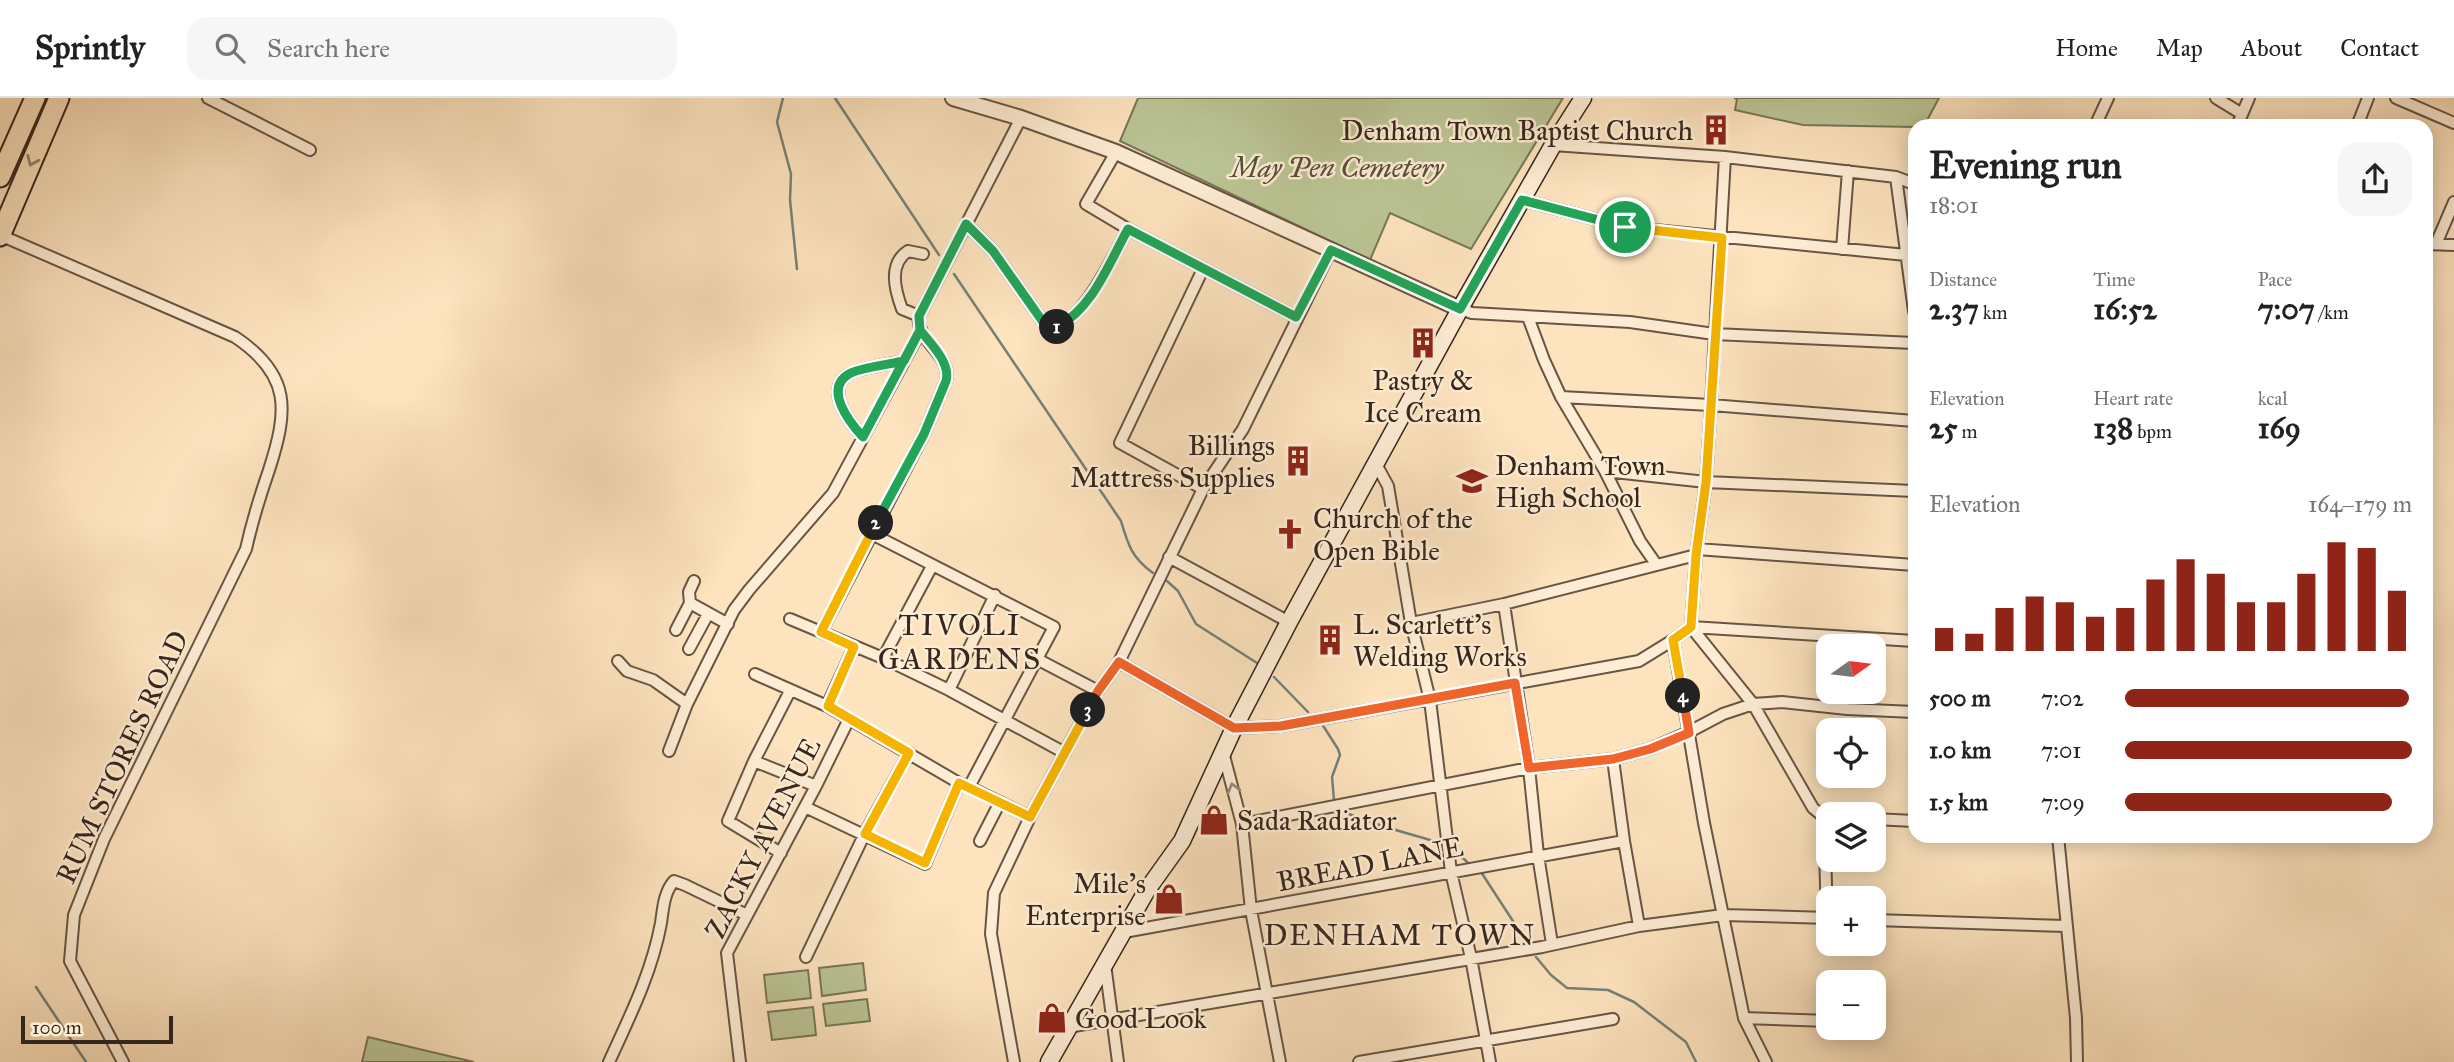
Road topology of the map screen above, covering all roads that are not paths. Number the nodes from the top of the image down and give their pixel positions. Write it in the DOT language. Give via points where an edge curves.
graph roads {
  1 [pos="35,98"];
  2 [pos="59,98"];
  3 [pos="208,98"];
  4 [pos="953,98"];
  5 [pos="1583,98"];
  6 [pos="2108,98"];
  7 [pos="2216,98"];
  8 [pos="2249,98"];
  9 [pos="2368,98"];
  10 [pos="2396,98"];
  11 [pos="2242,114"];
  12 [pos="1021,118"];
  13 [pos="2098,119"];
  14 [pos="2240,119"];
  15 [pos="2360,119"];
  16 [pos="2454,123"];
  17 [pos="1553,145"];
  18 [pos="310,150"];
  19 [pos="1116,152"];
  20 [pos="1725,158"];
  21 [pos="1849,171"];
  22 [pos="0,177"];
  23 [pos="1896,177"];
  24 [pos="1908,182"];
  25 [pos="1522,200"];
  26 [pos="2454,202"];
  27 [pos="966,224"];
  28 [pos="1128,229"];
  29 [pos="0,235"];
  30 [pos="1722,238"];
  31 [pos="2433,240"];
  32 [pos="2433,244"];
  33 [pos="2454,245"];
  34 [pos="1842,249"];
  35 [pos="1331,250"];
  36 [pos="923,254"];
  37 [pos="1906,255"];
  38 [pos="1203,269"];
  39 [pos="1908,269"];
  40 [pos="1460,309"];
  41 [pos="919,316"];
  42 [pos="1296,317"];
  43 [pos="1528,317"];
  44 [pos="920,330"];
  45 [pos="1714,334"];
  46 [pos="1908,342"];
  47 [pos="904,361"];
  48 [pos="1561,397"];
  49 [pos="1711,405"];
  50 [pos="1908,421"];
  51 [pos="863,437"];
  52 [pos="1376,464"];
  53 [pos="1605,471"];
  54 [pos="1706,482"];
  55 [pos="1203,489"];
  56 [pos="1908,491"];
  57 [pos="870,533"];
  58 [pos="1696,552"];
  59 [pos="1169,557"];
  60 [pos="1656,564"];
  61 [pos="1908,565"];
  62 [pos="932,566"];
  63 [pos="694,581"];
  64 [pos="995,595"];
  65 [pos="690,603"];
  66 [pos="1504,604"];
  67 [pos="708,614"];
  68 [pos="790,619"];
  69 [pos="1289,622"];
  70 [pos="1411,623"];
  71 [pos="728,624"];
  72 [pos="1691,627"];
  73 [pos="676,630"];
  74 [pos="821,632"];
  75 [pos="1673,640"];
  76 [pos="1908,641"];
  77 [pos="854,647"];
  78 [pos="689,649"];
  79 [pos="883,658"];
  80 [pos="1035,658"];
  81 [pos="618,661"];
  82 [pos="1119,662"];
  83 [pos="755,674"];
  84 [pos="1515,683"];
  85 [pos="949,690"];
  86 [pos="790,691"];
  87 [pos="1098,691"];
  88 [pos="1430,700"];
  89 [pos="687,704"];
  90 [pos="1753,704"];
  91 [pos="828,706"];
  92 [pos="1908,712"];
  93 [pos="849,719"];
  94 [pos="1006,721"];
  95 [pos="1234,728"];
  96 [pos="1689,733"];
  97 [pos="669,751"];
  98 [pos="1223,752"];
  99 [pos="909,753"];
  100 [pos="1065,753"];
  101 [pos="1613,759"];
  102 [pos="754,761"];
  103 [pos="1529,768"];
  104 [pos="964,785"];
  105 [pos="1442,785"];
  106 [pos="816,786"];
  107 [pos="1000,802"];
  108 [pos="805,807"];
  109 [pos="1816,810"];
  110 [pos="1030,817"];
  111 [pos="1886,820"];
  112 [pos="1908,821"];
  113 [pos="1242,824"];
  114 [pos="865,834"];
  115 [pos="980,841"];
  116 [pos="1624,841"];
  117 [pos="2059,843"];
  118 [pos="781,853"];
  119 [pos="1538,855"];
  120 [pos="1451,872"];
  121 [pos="1251,910"];
  122 [pos="747,915"];
  123 [pos="1723,915"];
  124 [pos="1816,918"];
  125 [pos="1886,920"];
  126 [pos="1639,926"];
  127 [pos="2065,926"];
  128 [pos="1124,932"];
  129 [pos="1552,944"];
  130 [pos="806,957"];
  131 [pos="1471,958"];
  132 [pos="1105,964"];
  133 [pos="1267,993"];
  134 [pos="1744,1018"];
  135 [pos="1111,1020"];
  136 [pos="1613,1020"];
  137 [pos="1816,1021"];
  138 [pos="1068,1027"];
  139 [pos="1486,1040"];
  140 [pos="123,1062"];
  141 [pos="609,1062"];
  142 [pos="740,1062"];
  143 [pos="1014,1062"];
  144 [pos="1049,1062"];
  145 [pos="1118,1062"];
  146 [pos="1280,1062"];
  147 [pos="1359,1062"];
  148 [pos="1490,1062"];
  149 [pos="1766,1062"];
  150 [pos="2077,1062"];
  1 -- 22 [label="highway"];
  2 -- 29 [label="highway, one-way"];
  3 -- 18 [label="street"];
  4 -- 12 [label="street"];
  5 -- 17 [label="main road"];
  6 -- 13 [label="street"];
  7 -- 11 [label="street"];
  8 -- 11 [label="street"];
  9 -- 15 [label="street"];
  10 -- 16 [label="street"];
  11 -- 14 [label="street"];
  12 -- 19 [label="street"];
  12 -- 27 [label="street"];
  17 -- 20 [label="street"];
  17 -- 25 [label="main road"];
  19 -- 28 [label="street" via="1086,204"];
  19 -- 35 [label="street"];
  20 -- 21 [label="street"];
  20 -- 30 [label="street"];
  21 -- 23 [label="street"];
  21 -- 34 [label="street"];
  23 -- 24 [label="street"];
  23 -- 37 [label="street"];
  25 -- 30 [label="street" via="1625,227"];
  25 -- 40 [label="main road"];
  26 -- 31 [label="street"];
  27 -- 28 [label="street" via="993,251 1050,327 1072,318 1092,294"];
  27 -- 41 [label="street"];
  28 -- 38 [label="street"];
  29 -- 140 [label="street, RUM STORES ROAD" via="235,337 266,362 281,398 279,437 246,549 104,839 74,915 70,961"];
  30 -- 34 [label="street"];
  30 -- 45 [label="street"];
  32 -- 33 [label="street"];
  34 -- 37 [label="street"];
  35 -- 40 [label="street"];
  35 -- 42 [label="street"];
  36 -- 41 [label="street" via="908,251 894,271 902,309"];
  37 -- 39 [label="street"];
  38 -- 42 [label="street"];
  38 -- 55 [label="street" via="1120,443"];
  40 -- 43 [label="street"];
  40 -- 52 [label="main road"];
  41 -- 44 [label="street"];
  42 -- 55 [label="street" via="1243,429"];
  43 -- 45 [label="street" via="1630,322"];
  43 -- 48 [label="street"];
  44 -- 47 [label="street"];
  44 -- 57 [label="street" via="946,365 948,375 924,434"];
  45 -- 46 [label="street"];
  45 -- 49 [label="street"];
  47 -- 51 [label="street"];
  47 -- 51 [label="street" via="849,374 841,382 843,412"];
  48 -- 49 [label="street"];
  48 -- 53 [label="street"];
  49 -- 50 [label="street"];
  49 -- 54 [label="street"];
  51 -- 71 [label="street" via="833,494 749,590"];
  52 -- 69 [label="main road"];
  52 -- 70 [label="street" via="1388,486"];
  53 -- 54 [label="street"];
  53 -- 60 [label="street"];
  54 -- 56 [label="street"];
  54 -- 58 [label="street"];
  55 -- 59 [label="street"];
  57 -- 62 [label="street"];
  57 -- 74 [label="street"];
  58 -- 60 [label="street"];
  58 -- 61 [label="street"];
  58 -- 72 [label="street"];
  59 -- 69 [label="street"];
  59 -- 82 [label="street"];
  60 -- 66 [label="street"];
  62 -- 64 [label="street"];
  62 -- 79 [label="street"];
  63 -- 65 [label="street"];
  64 -- 80 [label="street" via="1054,627"];
  64 -- 85 [label="street"];
  65 -- 67 [label="street"];
  65 -- 73 [label="street"];
  66 -- 70 [label="street"];
  66 -- 84 [label="street"];
  67 -- 71 [label="street"];
  67 -- 78 [label="street"];
  68 -- 74 [label="street"];
  69 -- 95 [label="main road"];
  70 -- 88 [label="street"];
  71 -- 89 [label="street"];
  72 -- 75 [label="street"];
  72 -- 76 [label="street"];
  72 -- 90 [label="street"];
  74 -- 77 [label="street"];
  75 -- 84 [label="street" via="1639,660"];
  75 -- 96 [label="street"];
  77 -- 79 [label="street"];
  77 -- 91 [label="street"];
  79 -- 85 [label="street"];
  80 -- 87 [label="street"];
  80 -- 94 [label="street"];
  81 -- 89 [label="street" via="627,671 653,680"];
  82 -- 87 [label="street"];
  82 -- 95 [label="street"];
  83 -- 86 [label="street"];
  84 -- 88 [label="street"];
  84 -- 103 [label="street"];
  85 -- 94 [label="street"];
  86 -- 91 [label="street"];
  86 -- 102 [label="street"];
  87 -- 100 [label="street"];
  88 -- 95 [label="street" via="1281,726"];
  88 -- 105 [label="street"];
  89 -- 97 [label="street"];
  90 -- 92 [label="street"];
  90 -- 96 [label="street"];
  90 -- 109 [label="street"];
  91 -- 93 [label="street"];
  93 -- 99 [label="street"];
  93 -- 106 [label="street, ZACKY AVENUE"];
  94 -- 100 [label="street"];
  94 -- 104 [label="street"];
  95 -- 98 [label="main road"];
  96 -- 101 [label="street"];
  96 -- 123 [label="street"];
  113 -- 98 [label="street, one-way"];
  98 -- 128 [label="main road" via="1182,841"];
  99 -- 104 [label="street"];
  99 -- 114 [label="street"];
  100 -- 110 [label="street"];
  101 -- 103 [label="street"];
  101 -- 116 [label="street"];
  102 -- 106 [label="street"];
  102 -- 118 [label="street" via="728,821"];
  103 -- 105 [label="street"];
  103 -- 119 [label="street"];
  104 -- 107 [label="street"];
  104 -- 114 [label="street" via="925,863"];
  105 -- 113 [label="street"];
  105 -- 120 [label="street"];
  106 -- 108 [label="street, ZACKY AVENUE"];
  107 -- 110 [label="street"];
  107 -- 115 [label="street"];
  108 -- 114 [label="street"];
  108 -- 118 [label="street, ZACKY AVENUE"];
  110 -- 143 [label="street" via="994,892 991,934"];
  111 -- 112 [label="street"];
  113 -- 121 [label="street"];
  114 -- 130 [label="street"];
  116 -- 119 [label="street, BREAD LANE"];
  116 -- 126 [label="street"];
  117 -- 127 [label="street"];
  118 -- 122 [label="street, ZACKY AVENUE"];
  119 -- 120 [label="street, BREAD LANE"];
  119 -- 129 [label="street"];
  120 -- 121 [label="street, BREAD LANE"];
  120 -- 131 [label="street"];
  121 -- 128 [label="street, BREAD LANE"];
  121 -- 133 [label="street"];
  122 -- 141 [label="street" via="674,881 665,898 656,951"];
  122 -- 142 [label="street, ZACKY AVENUE" via="727,953"];
  123 -- 124 [label="street"];
  123 -- 126 [label="street"];
  123 -- 134 [label="street"];
  125 -- 127 [label="street"];
  126 -- 129 [label="street"];
  127 -- 150 [label="street"];
  128 -- 132 [label="main road"];
  129 -- 131 [label="street"];
  131 -- 133 [label="street"];
  131 -- 139 [label="street"];
  132 -- 135 [label="street"];
  132 -- 138 [label="main road"];
  133 -- 135 [label="street"];
  133 -- 146 [label="street"];
  134 -- 137 [label="street"];
  134 -- 149 [label="street"];
  135 -- 138 [label="street"];
  135 -- 145 [label="street"];
  136 -- 139 [label="street"];
  138 -- 144 [label="main road"];
  139 -- 147 [label="street"];
  139 -- 148 [label="street"];
}
